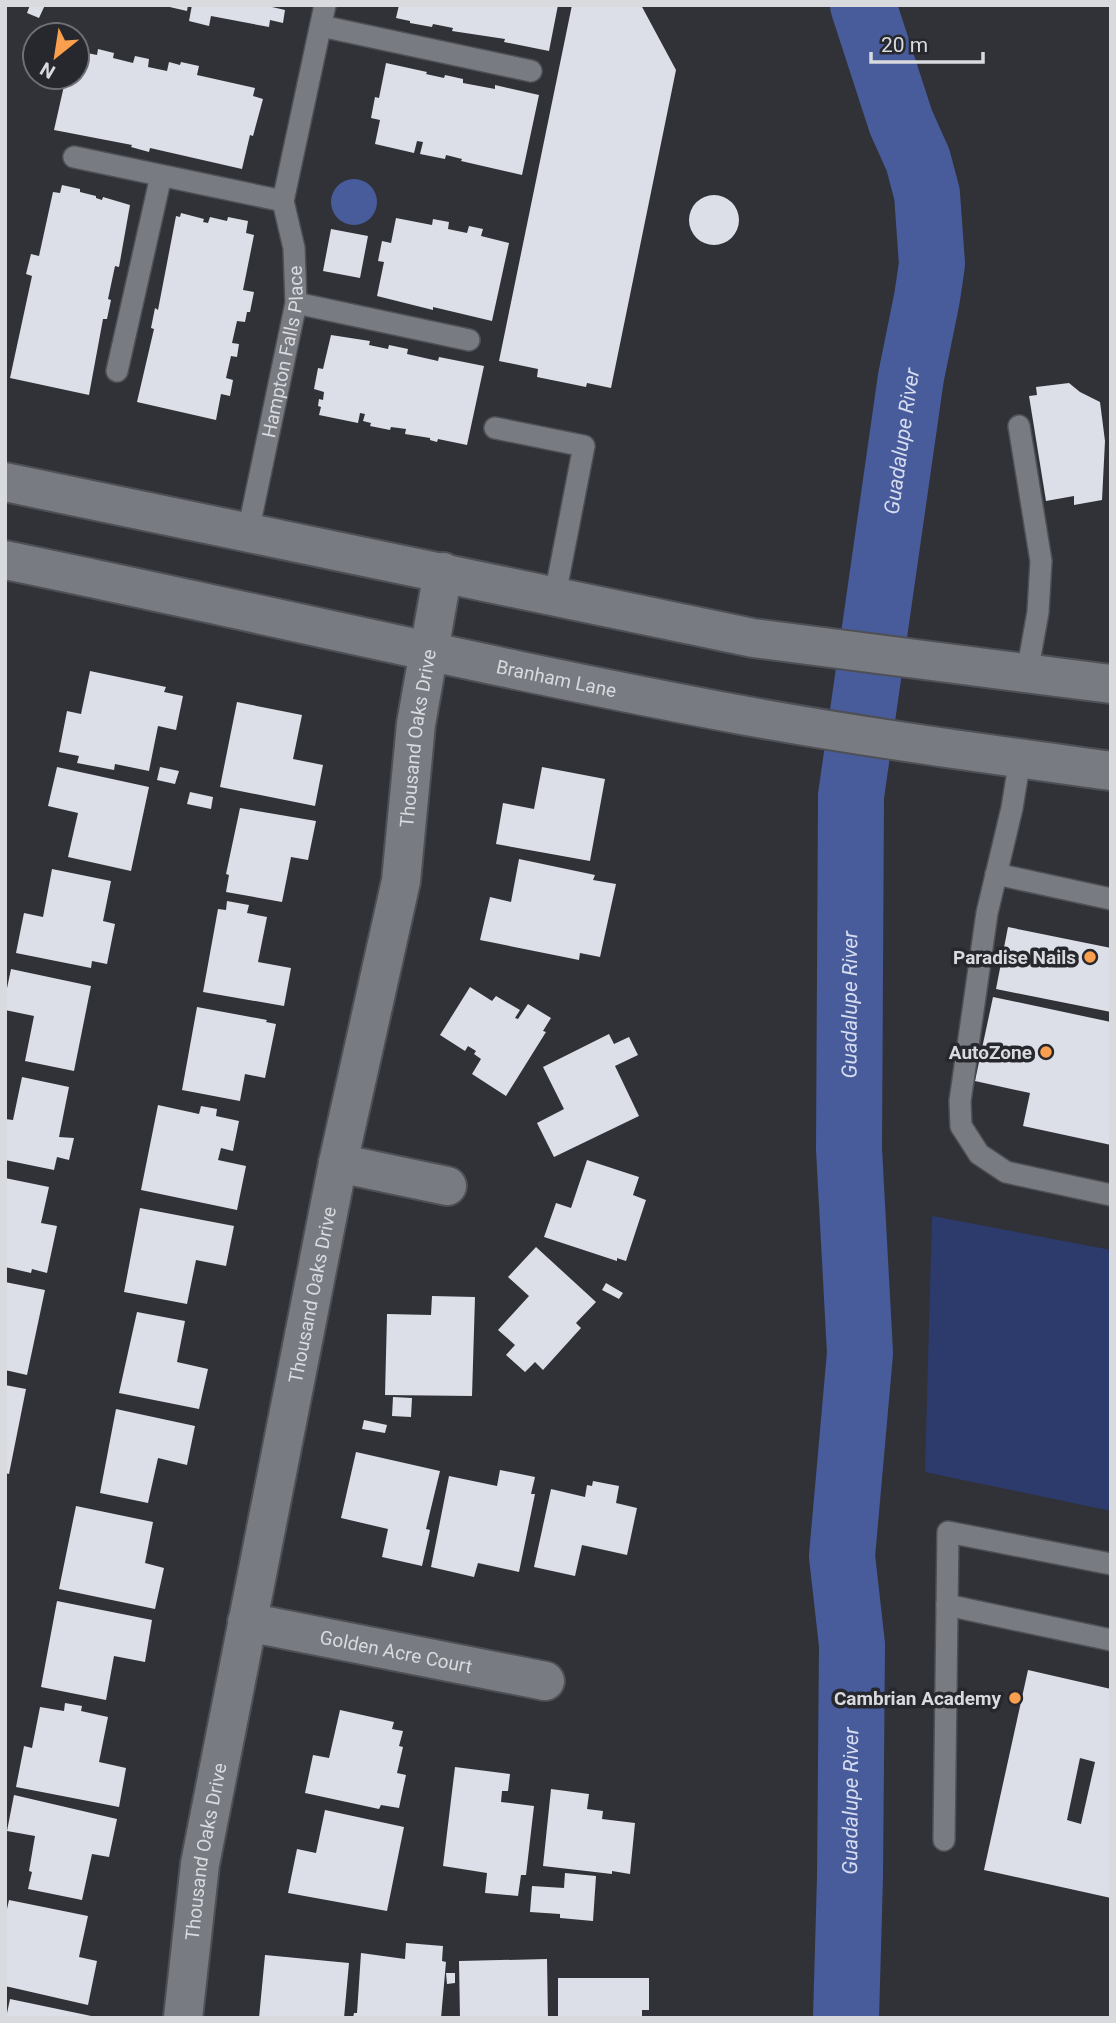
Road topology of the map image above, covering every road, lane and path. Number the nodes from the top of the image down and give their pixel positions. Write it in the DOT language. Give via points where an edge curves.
graph roads {
  1 [pos="323,15"];
  2 [pos="531,71"];
  3 [pos="74,157"];
  4 [pos="161,176"];
  5 [pos="283,201"];
  6 [pos="296,303"];
  7 [pos="469,340"];
  8 [pos="117,371"];
  9 [pos="1019,426"];
  10 [pos="495,428"];
  11 [pos="5,482"];
  12 [pos="248,532"];
  13 [pos="6,564"];
  14 [pos="443,572"];
  15 [pos="555,595"];
  16 [pos="429,651"];
  17 [pos="1027,673"];
  18 [pos="1111,684"];
  19 [pos="1020,758"];
  20 [pos="1111,771"];
  21 [pos="996,874"];
  22 [pos="1111,899"];
  23 [pos="338,1163"];
  24 [pos="447,1186"];
  25 [pos="1111,1195"];
  26 [pos="1111,1564"];
  27 [pos="947,1605"];
  28 [pos="247,1622"];
  29 [pos="1111,1640"];
  30 [pos="545,1681"];
  31 [pos="944,1840"];
  32 [pos="183,2018"];
  1 -- 2 [label="lane"];
  1 -- 5 [label="lane, Hampton Falls Place"];
  3 -- 4 [label="lane"];
  4 -- 5 [label="lane"];
  4 -- 8 [label="lane"];
  5 -- 6 [label="lane, Hampton Falls Place" via="294,248"];
  6 -- 7 [label="lane"];
  6 -- 12 [label="lane, Hampton Falls Place"];
  9 -- 17 [label="lane" via="1041,561"];
  10 -- 15 [label="lane" via="584,446"];
  11 -- 12 [label="main road"];
  12 -- 14 [label="main road"];
  13 -- 16 [label="main road, Branham Lane"];
  14 -- 15 [label="main road"];
  14 -- 16 [label="main road, Thousand Oaks Drive"];
  15 -- 17 [label="main road" via="753,638"];
  16 -- 19 [label="main road, Branham Lane" via="748,716"];
  16 -- 23 [label="main road, Thousand Oaks Drive" via="416,724 401,881"];
  17 -- 18 [label="main road"];
  19 -- 20 [label="main road, Branham Lane"];
  19 -- 21 [label="lane"];
  21 -- 22 [label="lane"];
  21 -- 25 [label="lane" via="960,1101 961,1126 979,1154 1006,1172"];
  23 -- 24 [label="main road"];
  23 -- 28 [label="main road, Thousand Oaks Drive"];
  26 -- 27 [label="lane" via="948,1532"];
  27 -- 29 [label="lane"];
  27 -- 31 [label="lane"];
  28 -- 30 [label="main road, Golden Acre Court"];
  28 -- 32 [label="main road, Thousand Oaks Drive" via="200,1864"];
}
